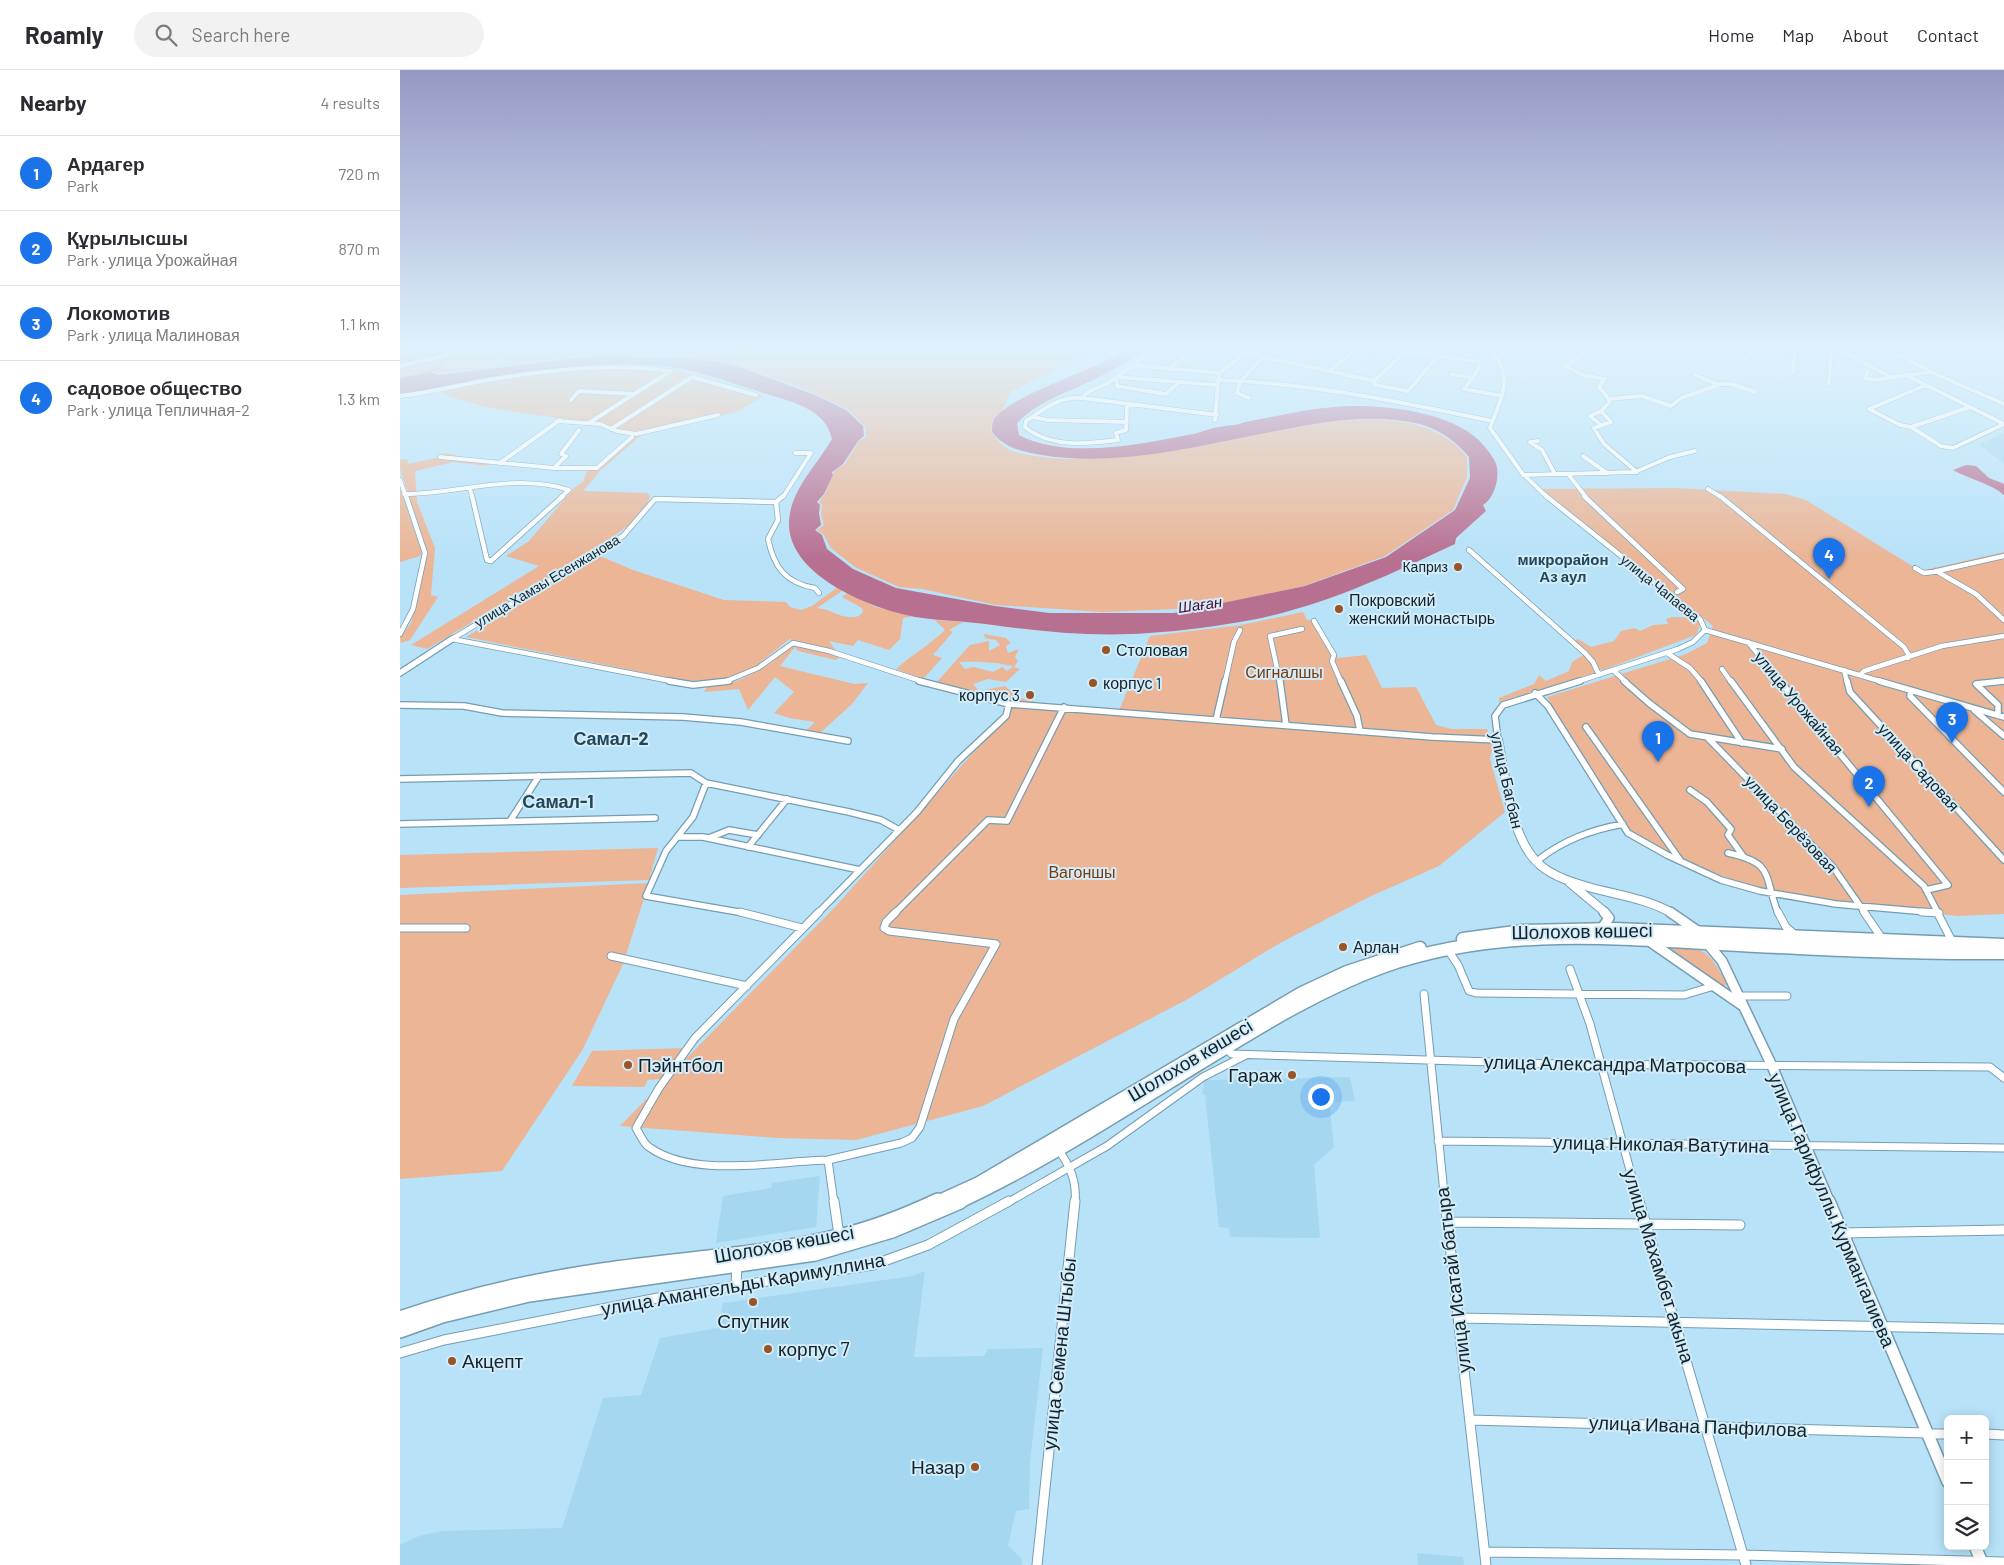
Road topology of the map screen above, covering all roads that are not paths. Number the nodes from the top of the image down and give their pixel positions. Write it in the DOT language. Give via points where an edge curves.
graph roads {
  1 [pos="560,420"];
  2 [pos="595,420"];
  3 [pos="625,420"];
  4 [pos="697,420"];
  5 [pos="1028,420"];
  6 [pos="1047,420"];
  7 [pos="1486,420"];
  8 [pos="1595,420"];
  9 [pos="1609,420"];
  10 [pos="1890,420"];
  11 [pos="1932,420"];
  12 [pos="1492,421"];
  13 [pos="557,422"];
  14 [pos="1127,422"];
  15 [pos="589,423"];
  16 [pos="2004,424"];
  17 [pos="1601,425"];
  18 [pos="1911,427"];
  19 [pos="611,429"];
  20 [pos="580,430"];
  21 [pos="632,437"];
  22 [pos="1538,441"];
  23 [pos="1695,451"];
  24 [pos="795,453"];
  25 [pos="1583,456"];
  26 [pos="440,457"];
  27 [pos="500,463"];
  28 [pos="554,468"];
  29 [pos="1637,472"];
  30 [pos="1555,474"];
  31 [pos="1568,474"];
  32 [pos="1607,474"];
  33 [pos="1523,475"];
  34 [pos="400,480"];
  35 [pos="470,489"];
  36 [pos="1708,489"];
  37 [pos="402,493"];
  38 [pos="776,502"];
  39 [pos="1469,550"];
  40 [pos="2004,556"];
  41 [pos="1915,568"];
  42 [pos="1936,571"];
  43 [pos="1677,592"];
  44 [pos="819,593"];
  45 [pos="2004,620"];
  46 [pos="1314,621"];
  47 [pos="1302,629"];
  48 [pos="1240,630"];
  49 [pos="1704,630"];
  50 [pos="400,634"];
  51 [pos="2004,636"];
  52 [pos="452,638"];
  53 [pos="1748,642"];
  54 [pos="1667,653"];
  55 [pos="1908,658"];
  56 [pos="1722,669"];
  57 [pos="1844,670"];
  58 [pos="1614,671"];
  59 [pos="400,672"];
  60 [pos="1600,675"];
  61 [pos="1860,675"];
  62 [pos="2004,681"];
  63 [pos="1911,690"];
  64 [pos="1535,693"];
  65 [pos="1010,704"];
  66 [pos="400,705"];
  67 [pos="1064,707"];
  68 [pos="1970,707"];
  69 [pos="1998,715"];
  70 [pos="2004,717"];
  71 [pos="1216,720"];
  72 [pos="1286,725"];
  73 [pos="1586,726"];
  74 [pos="1360,731"];
  75 [pos="2004,736"];
  76 [pos="1707,737"];
  77 [pos="1498,740"];
  78 [pos="848,741"];
  79 [pos="1742,743"];
  80 [pos="1782,750"];
  81 [pos="539,776"];
  82 [pos="400,779"];
  83 [pos="706,783"];
  84 [pos="1690,790"];
  85 [pos="2004,792"];
  86 [pos="787,799"];
  87 [pos="655,818"];
  88 [pos="510,821"];
  89 [pos="400,824"];
  90 [pos="1622,824"];
  91 [pos="899,830"];
  92 [pos="758,835"];
  93 [pos="679,837"];
  94 [pos="708,838"];
  95 [pos="748,846"];
  96 [pos="1728,853"];
  97 [pos="1743,856"];
  98 [pos="1537,860"];
  99 [pos="2004,860"];
  100 [pos="1681,861"];
  101 [pos="860,870"];
  102 [pos="1566,880"];
  103 [pos="1926,890"];
  104 [pos="1770,892"];
  105 [pos="1859,907"];
  106 [pos="1939,913"];
  107 [pos="400,928"];
  108 [pos="466,928"];
  109 [pos="802,928"];
  110 [pos="1602,928"];
  111 [pos="1700,932"];
  112 [pos="1801,937"];
  113 [pos="1641,938"];
  114 [pos="1884,942"];
  115 [pos="1707,943"];
  116 [pos="1954,944"];
  117 [pos="2004,945"];
  118 [pos="1446,949"];
  119 [pos="2004,953"];
  120 [pos="611,956"];
  121 [pos="1570,969"];
  122 [pos="1716,985"];
  123 [pos="747,986"];
  124 [pos="1580,992"];
  125 [pos="1424,994"];
  126 [pos="1740,996"];
  127 [pos="1787,996"];
  128 [pos="1745,1007"];
  129 [pos="1225,1048"];
  130 [pos="1246,1055"];
  131 [pos="1430,1060"];
  132 [pos="1600,1066"];
  133 [pos="1772,1066"];
  134 [pos="2004,1078"];
  135 [pos="1438,1141"];
  136 [pos="1056,1144"];
  137 [pos="1622,1144"];
  138 [pos="1805,1145"];
  139 [pos="2004,1148"];
  140 [pos="828,1160"];
  141 [pos="1071,1168"];
  142 [pos="1447,1222"];
  143 [pos="1646,1225"];
  144 [pos="1740,1225"];
  145 [pos="2004,1230"];
  146 [pos="1842,1233"];
  147 [pos="840,1237"];
  148 [pos="737,1260"];
  149 [pos="736,1286"];
  150 [pos="1458,1318"];
  151 [pos="400,1319"];
  152 [pos="1676,1321"];
  153 [pos="1882,1327"];
  154 [pos="2004,1329"];
  155 [pos="400,1330"];
  156 [pos="400,1353"];
  157 [pos="1470,1420"];
  158 [pos="1706,1426"];
  159 [pos="1926,1433"];
  160 [pos="1944,1434"];
  161 [pos="1989,1434"];
  162 [pos="2004,1435"];
  163 [pos="1944,1473"];
  164 [pos="1977,1550"];
  165 [pos="1485,1552"];
  166 [pos="1742,1555"];
  167 [pos="2004,1562"];
  168 [pos="1982,1563"];
  169 [pos="1037,1565"];
  170 [pos="1486,1565"];
  171 [pos="1746,1565"];
  1 -- 13 [label="street"];
  2 -- 15 [label="street"];
  3 -- 19 [label="street"];
  4 -- 19 [label="street" via="636,434"];
  5 -- 14 [label="street" via="1025,427 1033,435 1048,440 1093,442 1118,440 1116,433 1126,430"];
  6 -- 14 [label="street"];
  7 -- 12 [label="street"];
  8 -- 17 [label="street"];
  9 -- 17 [label="street" via="1611,422"];
  10 -- 18 [label="street"];
  11 -- 18 [label="street"];
  12 -- 33 [label="street, улица Чапаева" via="1491,432"];
  13 -- 15 [label="street"];
  13 -- 27 [label="street"];
  15 -- 19 [label="street"];
  16 -- 18 [label="street" via="1953,448 1941,446"];
  17 -- 29 [label="street" via="1594,428 1598,437"];
  20 -- 28 [label="street" via="561,454 566,456"];
  21 -- 28 [label="street" via="597,468"];
  22 -- 30 [label="street" via="1530,442 1542,450"];
  23 -- 29 [label="street" via="1670,457"];
  24 -- 38 [label="street, улица Хамзы Есенжанова" via="811,453 782,500"];
  25 -- 32 [label="street"];
  26 -- 27 [label="street"];
  27 -- 28 [label="street"];
  29 -- 32 [label="street"];
  30 -- 31 [label="street"];
  30 -- 33 [label="street"];
  31 -- 32 [label="street"];
  31 -- 43 [label="street" via="1580,492 1683,589"];
  33 -- 49 [label="street, улица Чапаева" via="1700,619"];
  34 -- 37 [label="street"];
  35 -- 35 [label="street" via="511,482 568,490 510,548 491,561 487,560"];
  35 -- 37 [label="street" via="433,494"];
  36 -- 55 [label="street" via="1904,647"];
  37 -- 50 [label="street" via="425,553 413,608"];
  38 -- 44 [label="street" via="778,520 768,539 773,561 787,576 803,586 815,588"];
  38 -- 52 [label="street, улица Хамзы Есенжанова" via="655,499 623,536"];
  39 -- 60 [label="street" via="1586,653"];
  40 -- 42 [label="street"];
  41 -- 42 [label="street" via="1924,573"];
  42 -- 45 [label="street" via="1976,594"];
  46 -- 74 [label="street" via="1334,655 1332,661 1357,716"];
  47 -- 72 [label="street" via="1270,636"];
  48 -- 71 [label="street" via="1234,642"];
  49 -- 53 [label="street"];
  49 -- 54 [label="street, улица Багбан" via="1693,642"];
  51 -- 55 [label="street" via="1942,646"];
  52 -- 59 [label="street, улица Хамзы Есенжанова"];
  52 -- 65 [label="street" via="693,685 718,684 750,674 793,643"];
  53 -- 57 [label="street"];
  53 -- 103 [label="street, улица Урожайная" via="1948,885"];
  54 -- 58 [label="street, улица Багбан"];
  54 -- 79 [label="street" via="1686,664 1698,678"];
  55 -- 61 [label="street"];
  56 -- 80 [label="street"];
  57 -- 61 [label="street"];
  57 -- 99 [label="street, улица Садовая" via="1850,692"];
  58 -- 60 [label="street, улица Багбан"];
  58 -- 76 [label="street" via="1683,731"];
  60 -- 64 [label="street, улица Багбан"];
  61 -- 63 [label="street"];
  62 -- 69 [label="street" via="1976,686 1998,705"];
  63 -- 68 [label="street"];
  63 -- 85 [label="street" via="1910,696"];
  64 -- 77 [label="street, улица Багбан" via="1507,703 1496,711"];
  64 -- 90 [label="street" via="1548,706"];
  65 -- 67 [label="street"];
  65 -- 91 [label="street" via="1006,716 962,757"];
  66 -- 78 [label="street" via="464,706 502,713 742,722"];
  67 -- 71 [label="street"];
  67 -- 140 [label="street" via="1007,822 988,820 886,922 884,928 888,931 996,944 954,1019 920,1128 912,1138 900,1143"];
  68 -- 69 [label="street"];
  68 -- 75 [label="street"];
  69 -- 70 [label="street"];
  71 -- 72 [label="street"];
  72 -- 74 [label="street"];
  73 -- 100 [label="street"];
  74 -- 77 [label="street"];
  76 -- 79 [label="street"];
  76 -- 105 [label="street, улица Берёзовая" via="1833,867"];
  77 -- 98 [label="street, улица Багбан" via="1520,837"];
  79 -- 80 [label="street"];
  80 -- 103 [label="street" via="1794,767 1907,868"];
  81 -- 82 [label="street"];
  81 -- 83 [label="street" via="691,773"];
  81 -- 88 [label="street"];
  83 -- 86 [label="street"];
  83 -- 93 [label="street" via="693,817"];
  84 -- 97 [label="street" via="1731,829 1728,835"];
  86 -- 91 [label="street" via="881,820"];
  86 -- 92 [label="street"];
  87 -- 88 [label="street"];
  88 -- 89 [label="street"];
  90 -- 98 [label="street" via="1582,832"];
  90 -- 100 [label="street" via="1628,833"];
  91 -- 101 [label="street"];
  92 -- 94 [label="street" via="729,830"];
  92 -- 95 [label="street"];
  93 -- 94 [label="street"];
  93 -- 109 [label="street" via="666,851 646,896 729,909"];
  94 -- 95 [label="street"];
  95 -- 101 [label="street"];
  96 -- 97 [label="street"];
  97 -- 104 [label="street" via="1759,863"];
  98 -- 102 [label="street, улица Багбан"];
  100 -- 104 [label="street" via="1734,884"];
  101 -- 109 [label="street"];
  102 -- 110 [label="street" via="1606,913 1608,922"];
  102 -- 111 [label="street, улица Багбан" via="1655,905"];
  103 -- 106 [label="street"];
  104 -- 105 [label="street"];
  104 -- 112 [label="street" via="1782,924"];
  105 -- 106 [label="street"];
  105 -- 114 [label="street, улица Берёзовая"];
  106 -- 116 [label="street"];
  107 -- 108 [label="street"];
  109 -- 123 [label="street"];
  110 -- 111 [label="highway, Шолохов көшесі"];
  110 -- 136 [label="highway, Шолохов көшесі" via="1522,930 1484,935 1398,954 1346,972 1302,993"];
  111 -- 112 [label="highway, Шолохов көшесі"];
  111 -- 115 [label="highway"];
  112 -- 114 [label="highway, Шолохов көшесі"];
  113 -- 115 [label="highway, Шолохов көшесі"];
  113 -- 118 [label="highway, Шолохов көшесі" via="1542,937"];
  113 -- 122 [label="street"];
  114 -- 116 [label="highway, Шолохов көшесі"];
  115 -- 119 [label="highway"];
  115 -- 126 [label="street, улица Гарифуллы Курмангалиева" via="1722,961"];
  116 -- 117 [label="highway, Шолохов көшесі"];
  118 -- 124 [label="street" via="1458,965 1469,991 1476,994"];
  118 -- 129 [label="highway, Шолохов көшесі" via="1370,971 1327,989"];
  120 -- 123 [label="street"];
  121 -- 124 [label="street, улица Махамбет акына"];
  122 -- 124 [label="street" via="1684,995"];
  122 -- 128 [label="street"];
  123 -- 140 [label="street" via="695,1038 659,1088 636,1128 637,1132 647,1146 663,1156 686,1161 735,1166"];
  124 -- 132 [label="street, улица Махамбет акына"];
  125 -- 131 [label="street, улица Исатай батыра"];
  126 -- 127 [label="street"];
  126 -- 128 [label="street, улица Гарифуллы Курмангалиева"];
  128 -- 133 [label="street, улица Гарифуллы Курмангалиева"];
  129 -- 130 [label="street, улица Александра Матросова" via="1232,1054"];
  129 -- 136 [label="highway, Шолохов көшесі"];
  130 -- 131 [label="street, улица Александра Матросова"];
  130 -- 141 [label="street, улица Амангельды Каримуллина" via="1203,1077"];
  131 -- 132 [label="street, улица Александра Матросова"];
  131 -- 135 [label="street, улица Исатай батыра"];
  132 -- 133 [label="street, улица Александра Матросова"];
  132 -- 137 [label="street, улица Махамбет акына"];
  133 -- 134 [label="street, улица Александра Матросова" via="1878,1064 1990,1068"];
  133 -- 138 [label="street, улица Гарифуллы Курмангалиева"];
  135 -- 137 [label="street, улица Николая Ватутина"];
  135 -- 142 [label="street, улица Исатай батыра"];
  136 -- 141 [label="street, улица Семена Штыбы"];
  136 -- 147 [label="highway, Шолохов көшесі" via="941,1201"];
  136 -- 148 [label="highway, Шолохов көшесі" via="978,1193 892,1232 813,1253"];
  137 -- 138 [label="street, улица Николая Ватутина"];
  137 -- 143 [label="street, улица Махамбет акына"];
  138 -- 139 [label="street, улица Николая Ватутина"];
  138 -- 146 [label="street, улица Гарифуллы Курмангалиева"];
  140 -- 147 [label="street"];
  141 -- 149 [label="street, улица Амангельды Каримуллина" via="928,1245 872,1265"];
  141 -- 169 [label="street, улица Семена Штыбы" via="1076,1191"];
  142 -- 143 [label="street"];
  142 -- 150 [label="street, улица Исатай батыра"];
  143 -- 144 [label="street"];
  143 -- 152 [label="street, улица Махамбет акына"];
  145 -- 146 [label="street"];
  146 -- 153 [label="street, улица Гарифуллы Курмангалиева"];
  147 -- 148 [label="highway, Шолохов көшесі"];
  148 -- 149 [label="street"];
  148 -- 151 [label="highway, Шолохов көшесі" via="568,1276 510,1286"];
  148 -- 155 [label="highway, Шолохов көшесі" via="495,1300"];
  149 -- 156 [label="street, улица Амангельды Каримуллина" via="444,1340"];
  150 -- 152 [label="street"];
  150 -- 157 [label="street, улица Исатай батыра"];
  152 -- 153 [label="street"];
  152 -- 158 [label="street, улица Махамбет акына"];
  153 -- 154 [label="street"];
  153 -- 159 [label="street, улица Гарифуллы Курмангалиева"];
  157 -- 158 [label="street, улица Ивана Панфилова"];
  157 -- 165 [label="street, улица Исатай батыра"];
  158 -- 159 [label="street, улица Ивана Панфилова"];
  158 -- 166 [label="street, улица Махамбет акына"];
  159 -- 160 [label="street, улица Ивана Панфилова"];
  159 -- 163 [label="street, улица Гарифуллы Курмангалиева"];
  161 -- 162 [label="street"];
  164 -- 168 [label="street"];
  165 -- 166 [label="street"];
  165 -- 170 [label="street, улица Исатай батыра"];
  166 -- 168 [label="street"];
  166 -- 171 [label="street, улица Махамбет акына"];
  167 -- 168 [label="street"];
}
